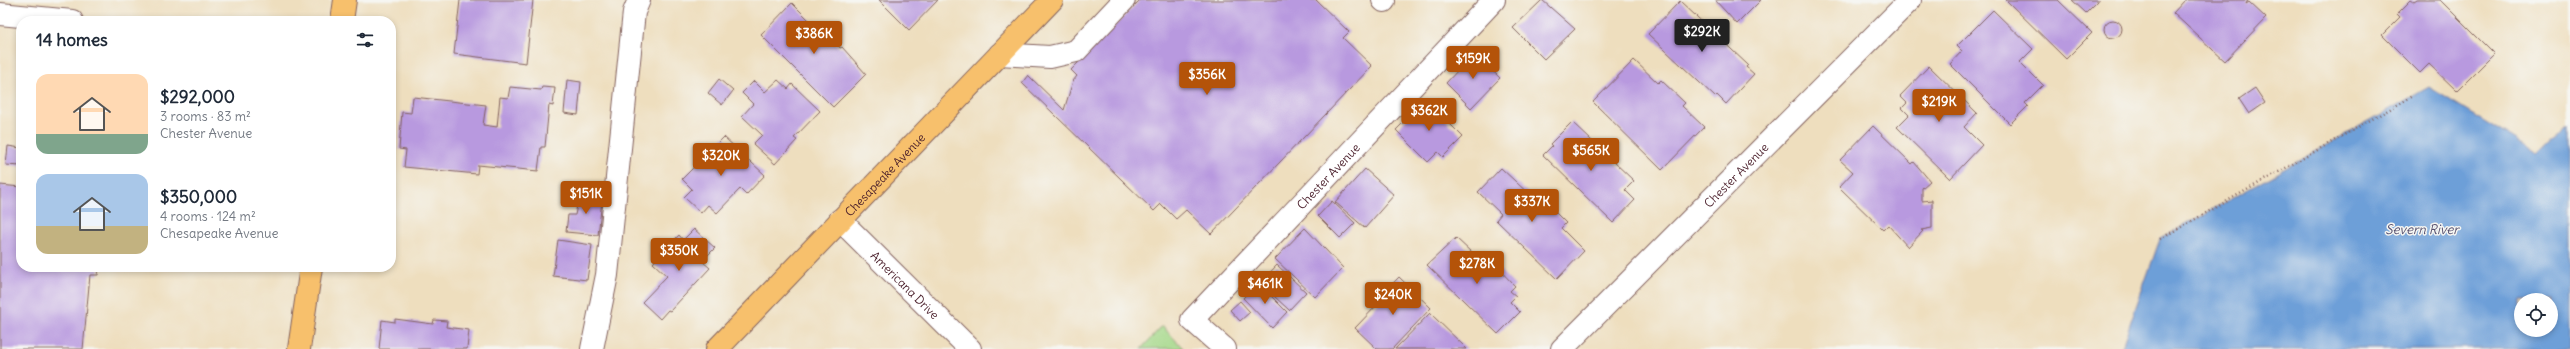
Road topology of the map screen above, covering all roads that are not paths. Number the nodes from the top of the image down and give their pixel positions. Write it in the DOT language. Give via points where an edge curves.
graph roads {
  1 [pos="345,0"];
  2 [pos="639,0"];
  3 [pos="1052,0"];
  4 [pos="1124,0"];
  5 [pos="1494,0"];
  6 [pos="1910,0"];
  7 [pos="0,14"];
  8 [pos="21,16"];
  9 [pos="343,16"];
  10 [pos="1000,54"];
  11 [pos="840,220"];
  12 [pos="310,272"];
  13 [pos="300,349"];
  14 [pos="592,349"];
  15 [pos="716,349"];
  16 [pos="970,349"];
  17 [pos="1225,349"];
  18 [pos="1562,349"];
  1 -- 9 [label="main road"];
  2 -- 14 [label="street" via="634,12 607,275"];
  3 -- 10 [label="main road, Chesapeake Avenue"];
  4 -- 10 [label="street" via="1076,51 1050,57"];
  5 -- 17 [label="street, Chester Avenue" via="1192,320"];
  6 -- 18 [label="street, Chester Avenue"];
  7 -- 8 [label="street"];
  10 -- 11 [label="main road, Chesapeake Avenue"];
  11 -- 15 [label="main road, Chesapeake Avenue"];
  11 -- 16 [label="street, Americana Drive"];
  12 -- 13 [label="main road"];
}
